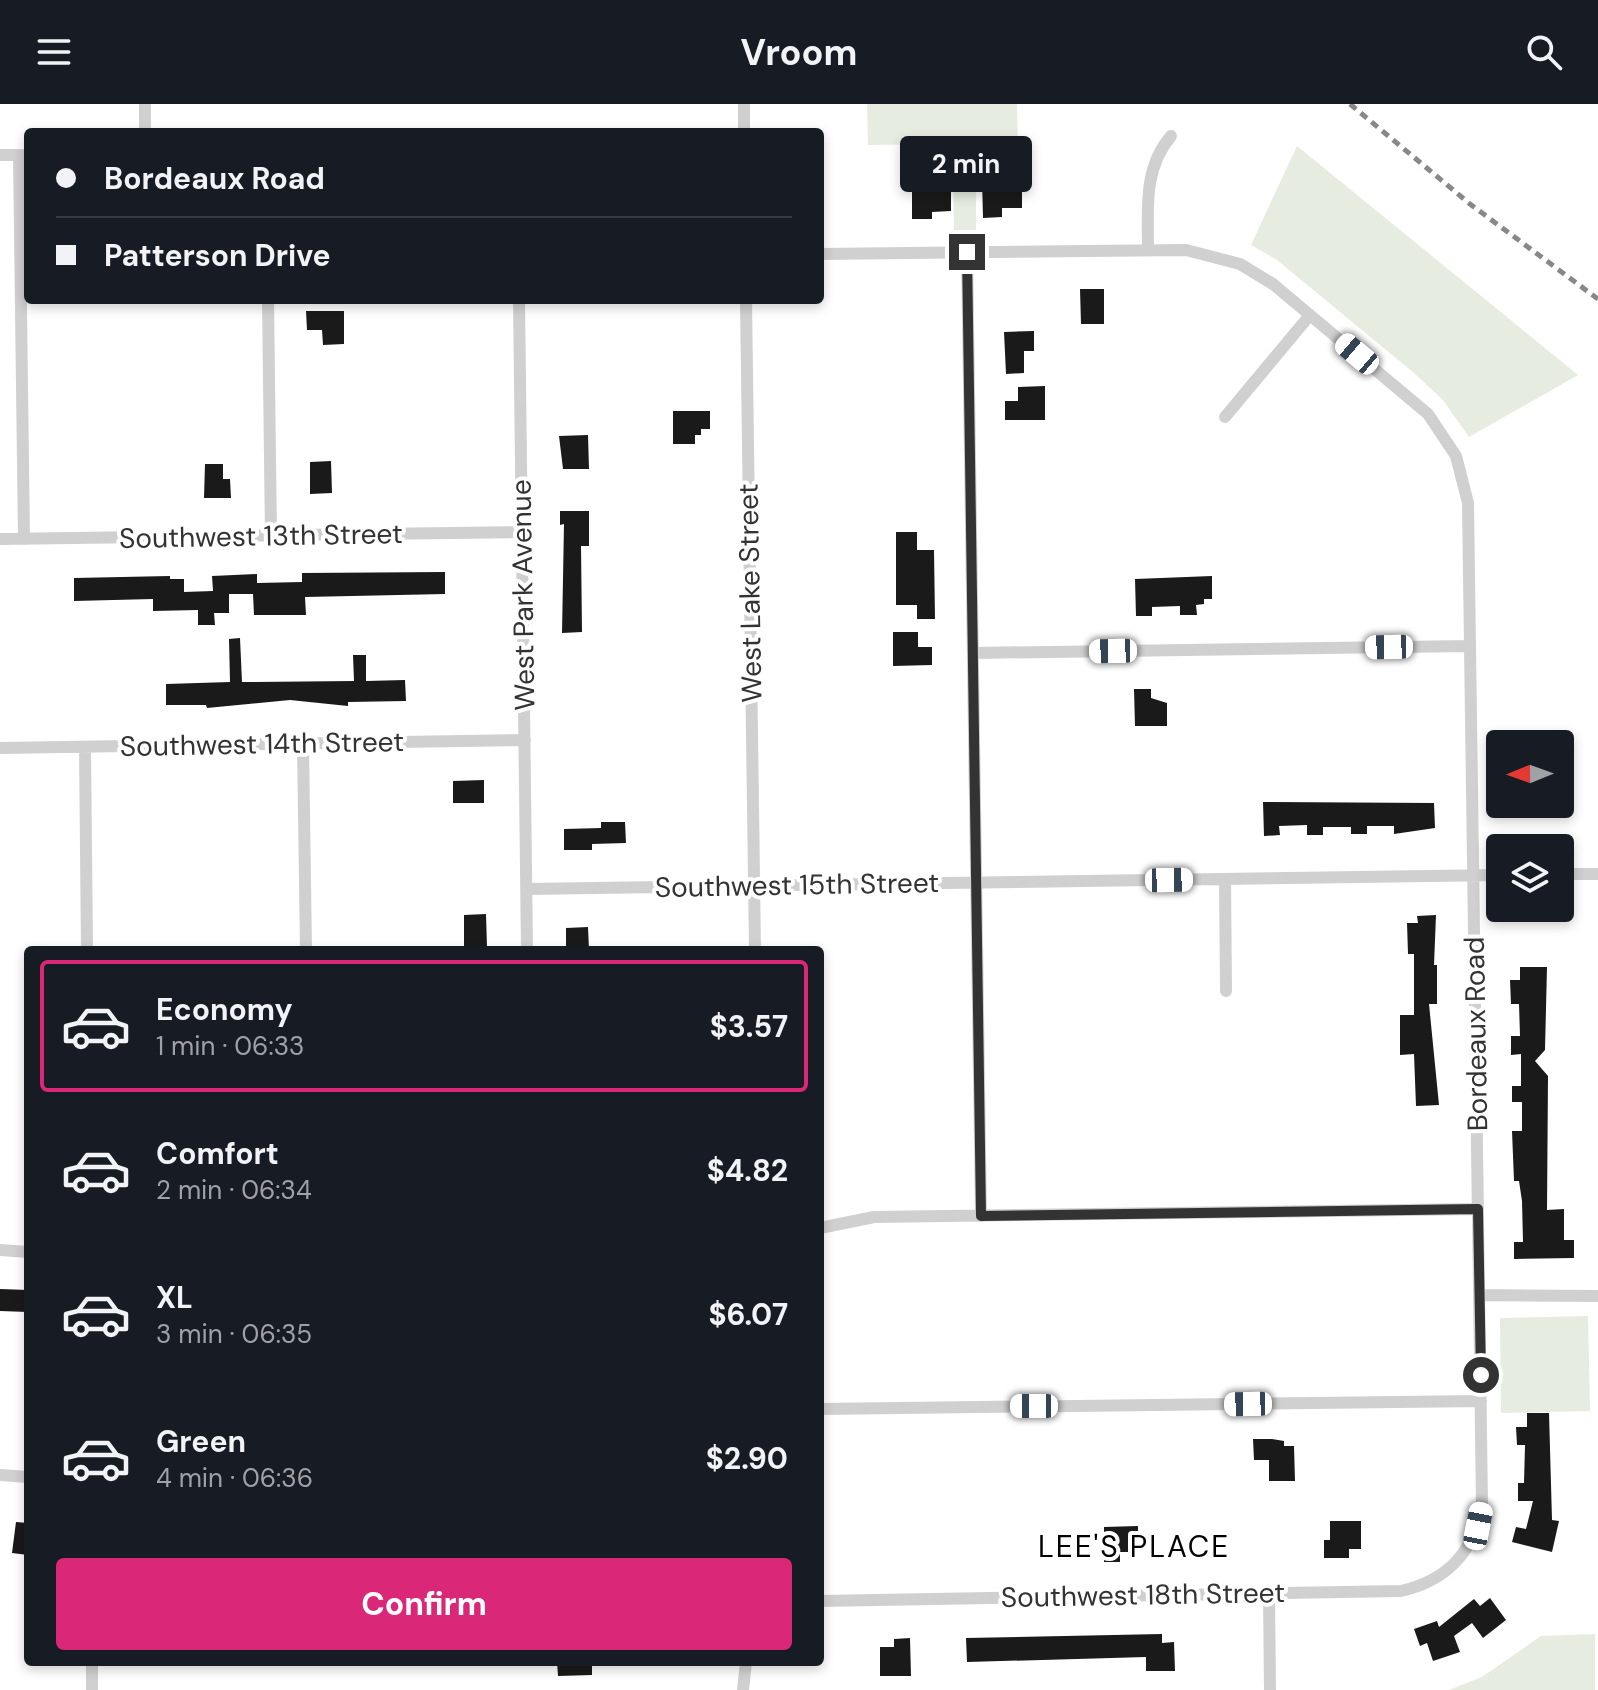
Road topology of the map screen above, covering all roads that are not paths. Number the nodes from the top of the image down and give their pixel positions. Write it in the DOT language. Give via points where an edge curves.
graph roads {
  1 [pos="145,104"];
  2 [pos="744,104"];
  3 [pos="145,128"];
  4 [pos="744,128"];
  5 [pos="1171,136"];
  6 [pos="0,155"];
  7 [pos="24,155"];
  8 [pos="1148,250"];
  9 [pos="967,252"];
  10 [pos="824,254"];
  11 [pos="268,304"];
  12 [pos="519,304"];
  13 [pos="746,304"];
  14 [pos="1310,315"];
  15 [pos="1225,417"];
  16 [pos="522,532"];
  17 [pos="271,536"];
  18 [pos="0,539"];
  19 [pos="24,539"];
  20 [pos="1470,646"];
  21 [pos="973,653"];
  22 [pos="525,740"];
  23 [pos="303,744"];
  24 [pos="85,747"];
  25 [pos="0,748"];
  26 [pos="1574,874"];
  27 [pos="1598,874"];
  28 [pos="1473,875"];
  29 [pos="1486,875"];
  30 [pos="1225,879"];
  31 [pos="976,883"];
  32 [pos="754,886"];
  33 [pos="527,889"];
  34 [pos="87,946"];
  35 [pos="306,946"];
  36 [pos="527,946"];
  37 [pos="755,946"];
  38 [pos="1226,991"];
  39 [pos="1478,1209"];
  40 [pos="981,1216"];
  41 [pos="824,1227"];
  42 [pos="0,1250"];
  43 [pos="24,1252"];
  44 [pos="1479,1295"];
  45 [pos="1598,1296"];
  46 [pos="1481,1401"];
  47 [pos="824,1409"];
  48 [pos="0,1475"];
  49 [pos="24,1477"];
  50 [pos="1458,1561"];
  51 [pos="1269,1593"];
  52 [pos="824,1601"];
  53 [pos="92,1666"];
  54 [pos="746,1666"];
  55 [pos="92,1690"];
  56 [pos="743,1690"];
  57 [pos="1270,1690"];
  1 -- 3 [label="street"];
  2 -- 4 [label="street"];
  5 -- 8 [label="street" via="1157,153 1151,174"];
  6 -- 7 [label="street"];
  7 -- 19 [label="street"];
  8 -- 9 [label="street, Bordeaux Road"];
  8 -- 14 [label="street, Bordeaux Road" via="1186,250 1240,264"];
  9 -- 10 [label="street, Bordeaux Road"];
  9 -- 21 [label="street"];
  11 -- 17 [label="street"];
  12 -- 16 [label="street, West Park Avenue"];
  13 -- 32 [label="street, West Lake Street"];
  14 -- 15 [label="street"];
  14 -- 20 [label="street, Bordeaux Road" via="1428,414 1456,456 1468,503"];
  16 -- 17 [label="street, Southwest 13th Street"];
  16 -- 22 [label="street, West Park Avenue"];
  17 -- 19 [label="street, Southwest 13th Street"];
  18 -- 19 [label="street, Southwest 13th Street"];
  20 -- 21 [label="street"];
  20 -- 28 [label="street, Bordeaux Road"];
  21 -- 31 [label="street"];
  22 -- 23 [label="street, Southwest 14th Street"];
  22 -- 33 [label="street, West Park Avenue"];
  23 -- 24 [label="street, Southwest 14th Street"];
  23 -- 35 [label="street"];
  24 -- 25 [label="street, Southwest 14th Street"];
  24 -- 34 [label="street"];
  26 -- 27 [label="street"];
  28 -- 29 [label="street, Southwest 15th Street"];
  28 -- 30 [label="street, Southwest 15th Street"];
  28 -- 39 [label="street, Bordeaux Road"];
  30 -- 31 [label="street, Southwest 15th Street"];
  30 -- 38 [label="street"];
  31 -- 32 [label="street, Southwest 15th Street"];
  31 -- 40 [label="street"];
  32 -- 33 [label="street, Southwest 15th Street"];
  32 -- 37 [label="street, West Lake Street"];
  33 -- 36 [label="street, West Park Avenue"];
  39 -- 40 [label="street"];
  39 -- 44 [label="street, Bordeaux Road"];
  40 -- 41 [label="street" via="858,1218"];
  42 -- 43 [label="street"];
  44 -- 45 [label="street"];
  44 -- 46 [label="street, Bordeaux Road"];
  46 -- 47 [label="street"];
  46 -- 50 [label="street, Bordeaux Road" via="1482,1505 1478,1526"];
  48 -- 49 [label="street"];
  50 -- 51 [label="street, Southwest 18th Street" via="1439,1577 1401,1591"];
  51 -- 52 [label="street, Southwest 18th Street"];
  51 -- 57 [label="street"];
  53 -- 55 [label="street"];
  54 -- 56 [label="street"];
}
